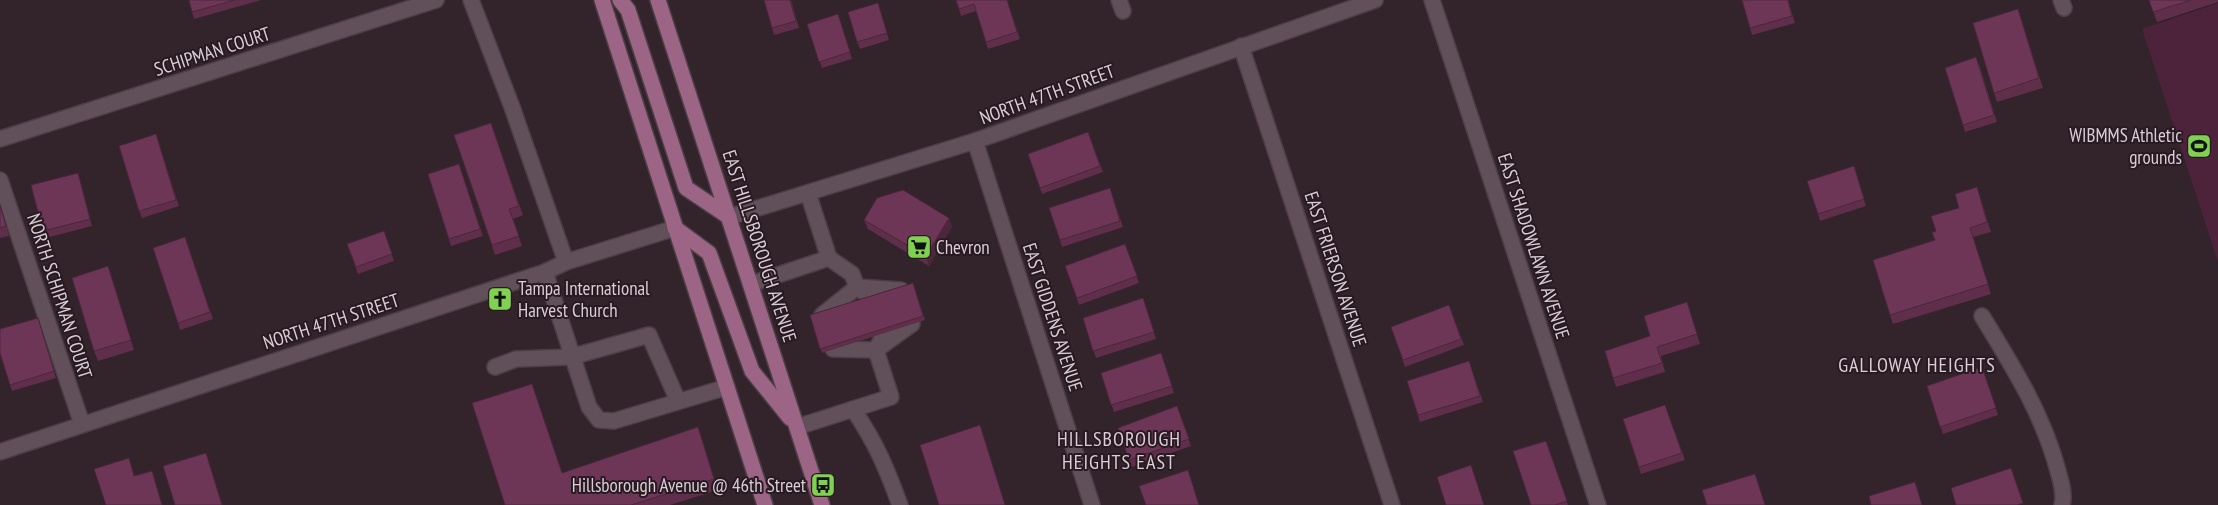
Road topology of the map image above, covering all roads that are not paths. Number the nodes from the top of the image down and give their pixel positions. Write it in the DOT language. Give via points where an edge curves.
graph roads {
  1 [pos="436,0"];
  2 [pos="472,0"];
  3 [pos="602,0"];
  4 [pos="620,0"];
  5 [pos="658,0"];
  6 [pos="1375,0"];
  7 [pos="1432,0"];
  8 [pos="1241,46"];
  9 [pos="0,140"];
  10 [pos="975,141"];
  11 [pos="0,180"];
  12 [pos="808,193"];
  13 [pos="730,217"];
  14 [pos="675,228"];
  15 [pos="829,258"];
  16 [pos="566,262"];
  17 [pos="545,272"];
  18 [pos="751,284"];
  19 [pos="856,287"];
  20 [pos="902,290"];
  21 [pos="874,299"];
  22 [pos="849,307"];
  23 [pos="822,315"];
  24 [pos="1982,316"];
  25 [pos="912,324"];
  26 [pos="885,332"];
  27 [pos="860,340"];
  28 [pos="833,349"];
  29 [pos="876,350"];
  30 [pos="571,357"];
  31 [pos="495,367"];
  32 [pos="727,387"];
  33 [pos="678,401"];
  34 [pos="853,409"];
  35 [pos="82,424"];
  36 [pos="797,427"];
  37 [pos="0,452"];
  38 [pos="765,505"];
  39 [pos="822,505"];
  40 [pos="900,505"];
  41 [pos="1092,505"];
  42 [pos="1392,505"];
  43 [pos="1598,505"];
  44 [pos="2062,505"];
  1 -- 9 [label="street, SCHIPMAN COURT"];
  2 -- 16 [label="street"];
  3 -- 14 [label="main road"];
  4 -- 13 [label="main road" via="628,10 686,188"];
  5 -- 13 [label="main road, EAST HILLSBOROUGH AVENUE"];
  6 -- 8 [label="street, NORTH 47TH STREET"];
  7 -- 43 [label="street, EAST SHADOWLAWN AVENUE"];
  8 -- 10 [label="street, NORTH 47TH STREET"];
  8 -- 42 [label="street, EAST FRIERSON AVENUE"];
  10 -- 12 [label="street, NORTH 47TH STREET"];
  10 -- 41 [label="street, EAST GIDDENS AVENUE"];
  11 -- 35 [label="street, NORTH SCHIPMAN COURT"];
  12 -- 13 [label="street, NORTH 47TH STREET"];
  12 -- 15 [label="street"];
  13 -- 18 [label="main road, EAST HILLSBOROUGH AVENUE"];
  14 -- 16 [label="street, NORTH 47TH STREET"];
  14 -- 32 [label="main road"];
  14 -- 36 [label="main road" via="709,253 752,370"];
  15 -- 18 [label="street"];
  15 -- 19 [label="street" via="852,274"];
  16 -- 17 [label="street, NORTH 47TH STREET"];
  17 -- 30 [label="street"];
  17 -- 35 [label="street, NORTH 47TH STREET"];
  18 -- 36 [label="main road, EAST HILLSBOROUGH AVENUE"];
  19 -- 20 [label="street"];
  19 -- 21 [label="street"];
  19 -- 22 [label="street"];
  19 -- 23 [label="street"];
  24 -- 44 [label="street" via="2025,386 2053,452 2062,487"];
  25 -- 29 [label="street"];
  26 -- 29 [label="street"];
  27 -- 29 [label="street"];
  28 -- 29 [label="street"];
  29 -- 34 [label="street" via="892,397"];
  30 -- 31 [label="street" via="516,359"];
  30 -- 33 [label="street" via="589,407 599,420 614,420"];
  30 -- 33 [label="street" via="650,335"];
  32 -- 33 [label="street"];
  32 -- 38 [label="main road"];
  34 -- 36 [label="street"];
  34 -- 40 [label="street" via="882,456"];
  35 -- 37 [label="street, NORTH 47TH STREET"];
  36 -- 39 [label="main road, EAST HILLSBOROUGH AVENUE"];
}
